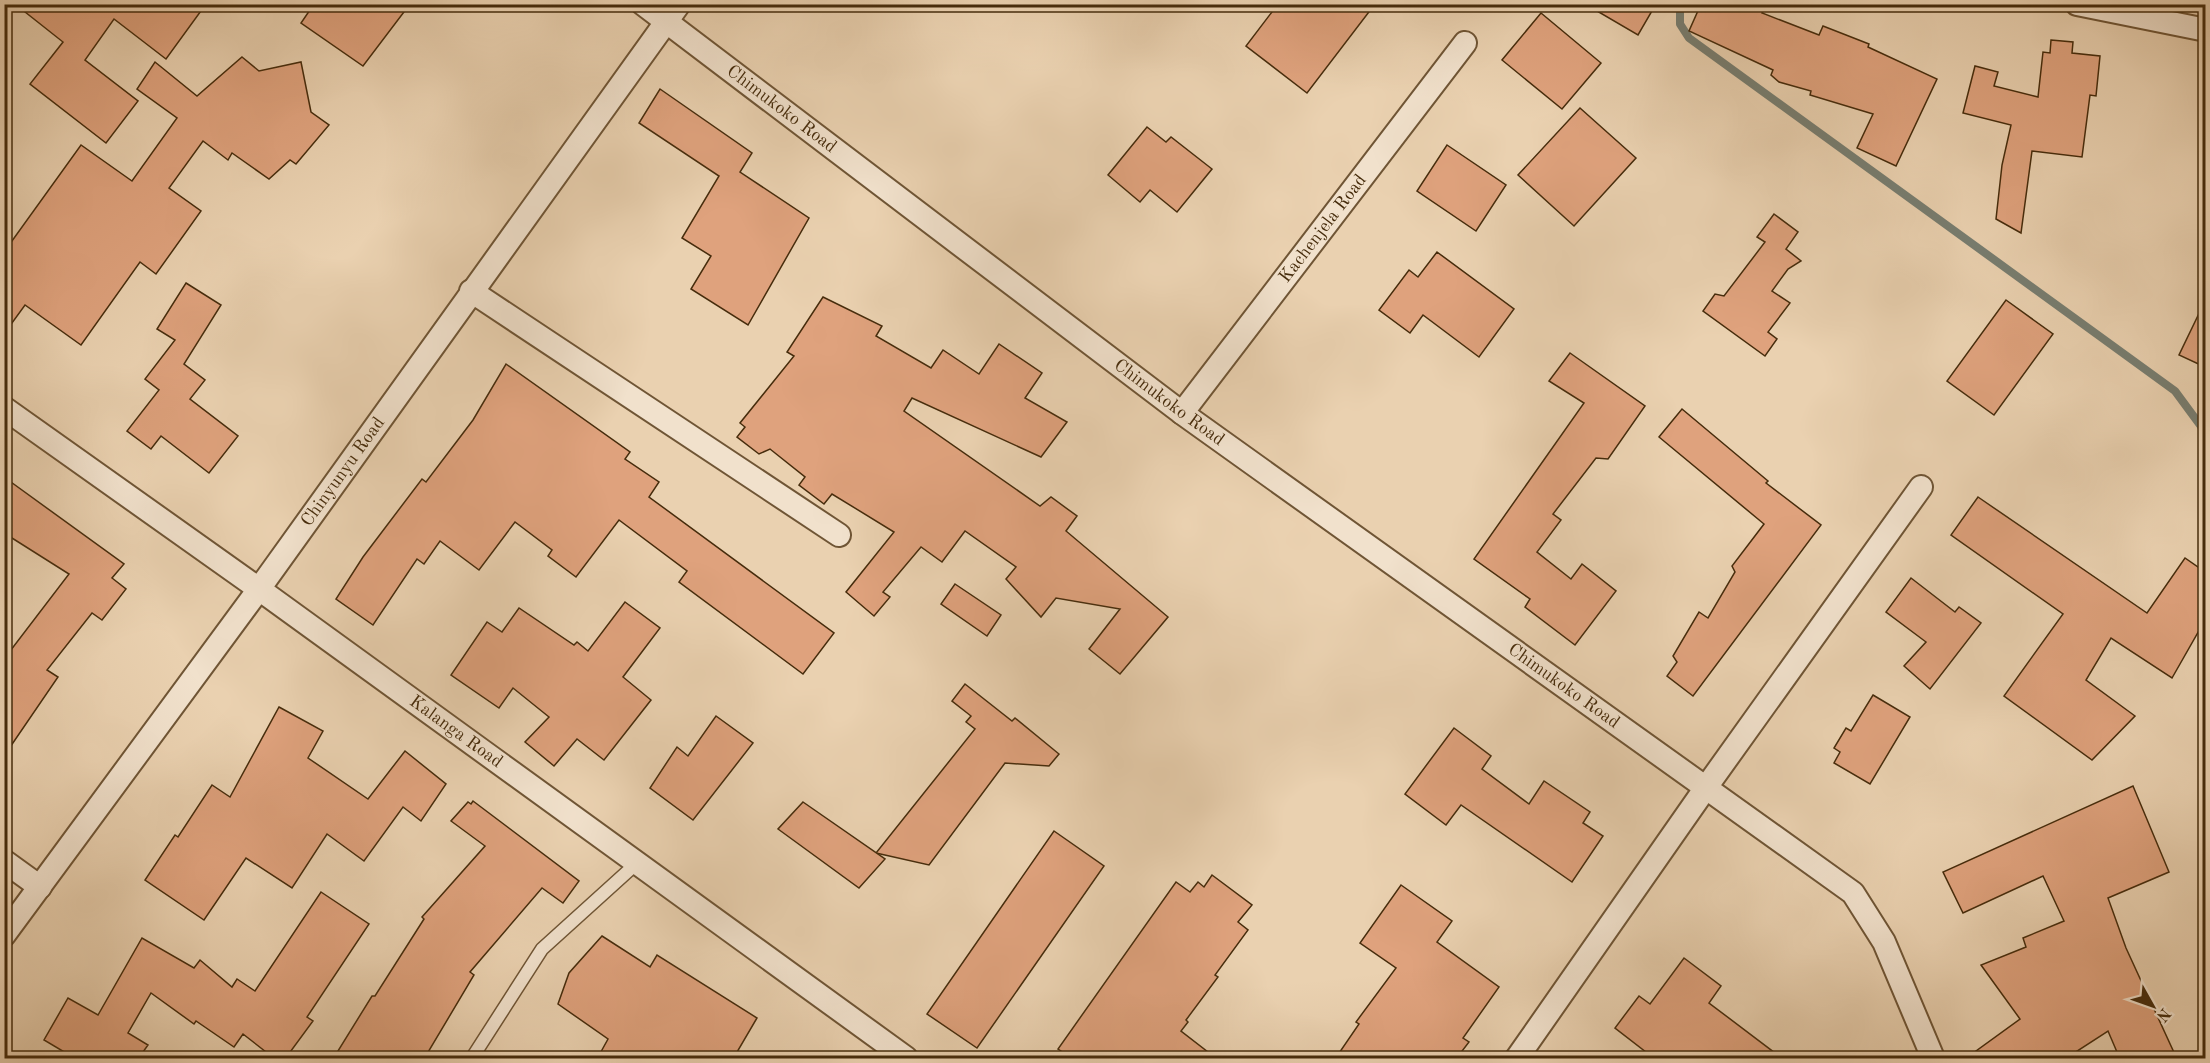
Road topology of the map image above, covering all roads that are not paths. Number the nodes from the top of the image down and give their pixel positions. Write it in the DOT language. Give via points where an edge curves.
graph roads {
  1 [pos="643,4"];
  2 [pos="2077,4"];
  3 [pos="673,13"];
  4 [pos="2205,30"];
  5 [pos="1465,43"];
  6 [pos="471,291"];
  7 [pos="4,408"];
  8 [pos="1182,413"];
  9 [pos="1921,487"];
  10 [pos="839,535"];
  11 [pos="259,589"];
  12 [pos="1707,786"];
  13 [pos="4,861"];
  14 [pos="637,863"];
  15 [pos="40,887"];
  16 [pos="4,935"];
  17 [pos="472,1059"];
  18 [pos="906,1059"];
  19 [pos="1517,1059"];
  20 [pos="1933,1059"];
  1 -- 3 [label="street, Chimukoko Road"];
  2 -- 4 [label="street"];
  3 -- 6 [label="street, Chinyunyu Road"];
  3 -- 8 [label="street, Chimukoko Road"];
  5 -- 8 [label="street, Kachenjela Road"];
  6 -- 10 [label="street"];
  6 -- 11 [label="street, Chinyunyu Road"];
  7 -- 11 [label="street, Kalanga Road"];
  8 -- 12 [label="street, Chimukoko Road"];
  9 -- 12 [label="street"];
  11 -- 14 [label="street, Kalanga Road"];
  11 -- 15 [label="street, Chinyunyu Road"];
  12 -- 19 [label="street"];
  12 -- 20 [label="street, Chimukoko Road" via="1853,892 1884,942"];
  13 -- 15 [label="street"];
  14 -- 17 [label="lane" via="542,949"];
  14 -- 18 [label="street, Kalanga Road"];
  15 -- 16 [label="street, Chinyunyu Road"];
}
